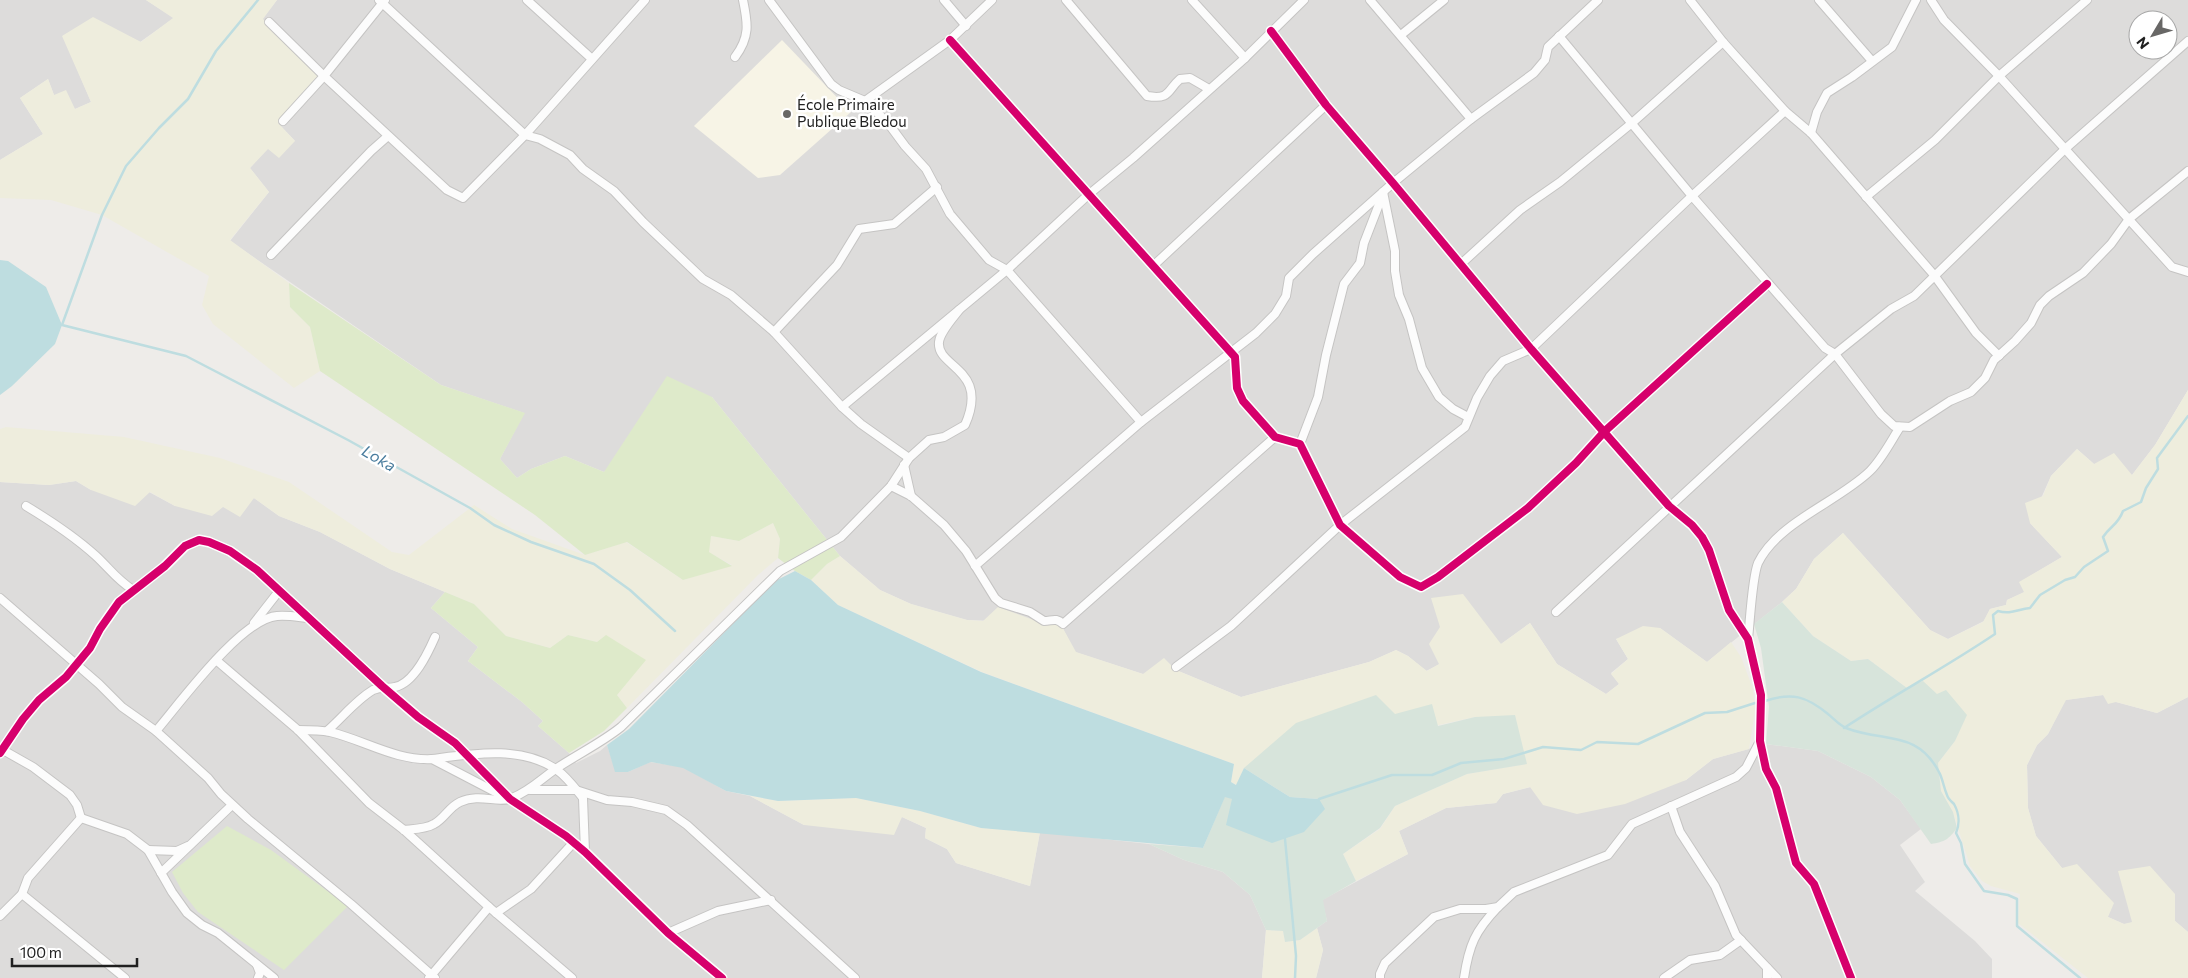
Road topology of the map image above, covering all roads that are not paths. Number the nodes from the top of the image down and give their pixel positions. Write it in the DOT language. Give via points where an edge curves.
graph roads {
  1 [pos="527,0"];
  2 [pos="645,0"];
  3 [pos="742,0"];
  4 [pos="769,0"];
  5 [pos="944,0"];
  6 [pos="992,0"];
  7 [pos="1066,0"];
  8 [pos="1192,0"];
  9 [pos="1304,0"];
  10 [pos="1370,0"];
  11 [pos="1444,0"];
  12 [pos="1598,0"];
  13 [pos="1690,0"];
  14 [pos="1819,0"];
  15 [pos="1916,0"];
  16 [pos="1932,0"];
  17 [pos="2087,0"];
  18 [pos="382,1"];
  19 [pos="269,22"];
  20 [pos="966,26"];
  21 [pos="1271,31"];
  22 [pos="1401,35"];
  23 [pos="1560,36"];
  24 [pos="950,40"];
  25 [pos="2188,41"];
  26 [pos="1723,42"];
  27 [pos="735,57"];
  28 [pos="1245,58"];
  29 [pos="592,59"];
  30 [pos="1872,60"];
  31 [pos="324,76"];
  32 [pos="1999,76"];
  33 [pos="1209,90"];
  34 [pos="866,101"];
  35 [pos="1326,105"];
  36 [pos="1785,111"];
  37 [pos="1471,119"];
  38 [pos="284,121"];
  39 [pos="1632,123"];
  40 [pos="1811,133"];
  41 [pos="525,135"];
  42 [pos="388,136"];
  43 [pos="2065,149"];
  44 [pos="2188,171"];
  45 [pos="1393,183"];
  46 [pos="937,187"];
  47 [pos="1383,192"];
  48 [pos="1088,195"];
  49 [pos="1692,196"];
  50 [pos="1866,197"];
  51 [pos="2129,219"];
  52 [pos="271,255"];
  53 [pos="1461,264"];
  54 [pos="1153,266"];
  55 [pos="1006,270"];
  56 [pos="2188,272"];
  57 [pos="1934,275"];
  58 [pos="1767,284"];
  59 [pos="959,310"];
  60 [pos="774,332"];
  61 [pos="1531,349"];
  62 [pos="1230,352"];
  63 [pos="1835,354"];
  64 [pos="1999,356"];
  65 [pos="842,407"];
  66 [pos="1468,417"];
  67 [pos="1141,422"];
  68 [pos="1900,427"];
  69 [pos="1606,431"];
  70 [pos="1275,437"];
  71 [pos="1300,444"];
  72 [pos="909,458"];
  73 [pos="904,465"];
  74 [pos="891,486"];
  75 [pos="911,496"];
  76 [pos="26,506"];
  77 [pos="1669,506"];
  78 [pos="1340,525"];
  79 [pos="976,566"];
  80 [pos="133,590"];
  81 [pos="279,591"];
  82 [pos="0,598"];
  83 [pos="1556,612"];
  84 [pos="308,618"];
  85 [pos="250,629"];
  86 [pos="436,638"];
  87 [pos="1748,639"];
  88 [pos="216,660"];
  89 [pos="76,666"];
  90 [pos="1176,667"];
  91 [pos="382,686"];
  92 [pos="298,730"];
  93 [pos="156,731"];
  94 [pos="327,731"];
  95 [pos="1760,741"];
  96 [pos="1,751"];
  97 [pos="466,754"];
  98 [pos="432,759"];
  99 [pos="556,769"];
  100 [pos="530,790"];
  101 [pos="576,790"];
  102 [pos="510,799"];
  103 [pos="232,805"];
  104 [pos="1671,806"];
  105 [pos="81,818"];
  106 [pos="404,830"];
  107 [pos="195,842"];
  108 [pos="574,842"];
  109 [pos="148,850"];
  110 [pos="585,852"];
  111 [pos="161,873"];
  112 [pos="22,894"];
  113 [pos="771,900"];
  114 [pos="489,907"];
  115 [pos="1498,907"];
  116 [pos="496,913"];
  117 [pos="0,916"];
  118 [pos="668,933"];
  119 [pos="1741,940"];
  120 [pos="257,965"];
  121 [pos="1767,968"];
  122 [pos="432,977"];
  123 [pos="125,978"];
  124 [pos="258,978"];
  125 [pos="274,978"];
  126 [pos="572,978"];
  127 [pos="722,978"];
  128 [pos="855,978"];
  129 [pos="1380,978"];
  130 [pos="1464,978"];
  131 [pos="1664,978"];
  132 [pos="1767,978"];
  133 [pos="1777,978"];
  134 [pos="1851,978"];
  1 -- 29 [label="street"];
  2 -- 29 [label="street"];
  3 -- 27 [label="street" via="747,18 747,38"];
  4 -- 34 [label="street" via="831,84"];
  5 -- 20 [label="street"];
  6 -- 20 [label="street"];
  7 -- 33 [label="street" via="1147,96 1157,97 1170,92 1180,79 1190,78"];
  8 -- 28 [label="street"];
  9 -- 21 [label="street"];
  10 -- 22 [label="street"];
  11 -- 22 [label="street"];
  12 -- 23 [label="street"];
  13 -- 26 [label="street"];
  14 -- 30 [label="street"];
  15 -- 30 [label="street" via="1892,47"];
  16 -- 32 [label="street" via="1944,20"];
  17 -- 32 [label="street"];
  18 -- 31 [label="street"];
  18 -- 41 [label="street"];
  19 -- 31 [label="street"];
  20 -- 24 [label="street"];
  21 -- 28 [label="street"];
  21 -- 35 [label="street"];
  22 -- 37 [label="street"];
  23 -- 37 [label="street" via="1548,47 1545,60 1534,73"];
  23 -- 39 [label="street"];
  24 -- 34 [label="street"];
  24 -- 48 [label="street"];
  25 -- 43 [label="street"];
  26 -- 36 [label="street"];
  26 -- 39 [label="street"];
  28 -- 33 [label="street"];
  29 -- 41 [label="street"];
  30 -- 40 [label="street" via="1827,93 1816,112"];
  31 -- 38 [label="street"];
  31 -- 42 [label="street"];
  32 -- 43 [label="street"];
  32 -- 50 [label="street" via="1935,140"];
  33 -- 48 [label="street"];
  34 -- 46 [label="street" via="926,169"];
  35 -- 45 [label="street"];
  35 -- 54 [label="street"];
  36 -- 40 [label="street"];
  36 -- 49 [label="street"];
  37 -- 45 [label="street"];
  39 -- 49 [label="street"];
  39 -- 53 [label="street" via="1520,210"];
  40 -- 50 [label="street"];
  41 -- 42 [label="street" via="463,198 447,190"];
  41 -- 60 [label="street" via="570,155 583,169 614,191 703,279 731,295"];
  42 -- 52 [label="street"];
  43 -- 51 [label="street"];
  43 -- 57 [label="street"];
  44 -- 51 [label="street"];
  45 -- 47 [label="street"];
  45 -- 53 [label="street"];
  46 -- 55 [label="street" via="950,214 975,245 989,260"];
  46 -- 60 [label="street" via="894,224 859,229 837,265"];
  47 -- 62 [label="street" via="1289,278 1286,296 1275,314"];
  47 -- 66 [label="street" via="1395,251 1399,294 1422,368 1439,397"];
  47 -- 71 [label="street" via="1360,263 1344,284 1318,396"];
  48 -- 54 [label="street"];
  48 -- 55 [label="street"];
  49 -- 58 [label="street"];
  49 -- 61 [label="street"];
  50 -- 57 [label="street"];
  51 -- 56 [label="street" via="2172,267"];
  51 -- 64 [label="street" via="2111,244 2083,273 2040,305 2031,323"];
  53 -- 61 [label="street"];
  54 -- 62 [label="street"];
  55 -- 59 [label="street"];
  55 -- 67 [label="street"];
  57 -- 63 [label="street" via="1914,296 1891,309"];
  57 -- 64 [label="street" via="1976,333"];
  58 -- 63 [label="street" via="1825,348"];
  58 -- 69 [label="street"];
  59 -- 65 [label="street"];
  59 -- 72 [label="street" via="939,340 939,350 969,382 972,400 968,418 965,426 930,440"];
  60 -- 65 [label="street"];
  61 -- 66 [label="street" via="1503,361 1490,376"];
  61 -- 69 [label="street"];
  62 -- 67 [label="street"];
  62 -- 70 [label="street" via="1234,357 1240,396"];
  63 -- 68 [label="street" via="1882,414 1894,426"];
  63 -- 77 [label="street"];
  64 -- 68 [label="street" via="1971,392 1950,401 1910,427"];
  65 -- 72 [label="street"];
  66 -- 78 [label="street" via="1465,427"];
  67 -- 79 [label="street"];
  68 -- 87 [label="street" via="1870,471 1805,516 1770,546 1758,565"];
  69 -- 77 [label="street"];
  69 -- 78 [label="street" via="1528,508 1421,587 1400,577"];
  70 -- 71 [label="street"];
  70 -- 79 [label="street" via="1063,624 1059,620 1044,621 1030,612 1001,603"];
  71 -- 78 [label="street"];
  72 -- 73 [label="street"];
  73 -- 74 [label="street"];
  73 -- 75 [label="street"];
  74 -- 75 [label="street"];
  74 -- 99 [label="street" via="841,537 780,570 621,727"];
  75 -- 79 [label="street" via="944,525"];
  76 -- 80 [label="street" via="65,529 98,557 118,580"];
  77 -- 83 [label="street"];
  77 -- 87 [label="street" via="1702,536 1710,550 1728,610"];
  78 -- 90 [label="street" via="1231,626"];
  80 -- 81 [label="street" via="185,546 199,540 246,560"];
  80 -- 89 [label="street" via="119,602"];
  81 -- 84 [label="street"];
  81 -- 85 [label="street"];
  82 -- 89 [label="street"];
  84 -- 85 [label="street" via="277,616"];
  84 -- 91 [label="street"];
  85 -- 88 [label="street"];
  86 -- 91 [label="street" via="412,676 396,687"];
  87 -- 95 [label="street" via="1761,695"];
  88 -- 92 [label="street"];
  88 -- 93 [label="street"];
  89 -- 93 [label="street" via="122,707"];
  89 -- 96 [label="street" via="23,719"];
  91 -- 94 [label="street"];
  91 -- 97 [label="street"];
  92 -- 94 [label="street"];
  92 -- 106 [label="street" via="369,803"];
  93 -- 103 [label="street" via="208,778"];
  94 -- 98 [label="street" via="395,754"];
  95 -- 104 [label="street" via="1746,768 1736,777"];
  95 -- 134 [label="street" via="1796,863 1814,884"];
  96 -- 105 [label="street" via="24,762 70,795"];
  97 -- 98 [label="street"];
  97 -- 99 [label="street" via="514,754"];
  97 -- 102 [label="street"];
  98 -- 102 [label="street"];
  99 -- 100 [label="street"];
  99 -- 101 [label="street"];
  100 -- 101 [label="street"];
  100 -- 102 [label="street"];
  101 -- 110 [label="street" via="585,806"];
  101 -- 113 [label="street" via="607,800 666,810"];
  102 -- 106 [label="street" via="468,799 450,809 436,824"];
  102 -- 108 [label="street"];
  103 -- 107 [label="street"];
  103 -- 122 [label="street" via="351,904"];
  104 -- 115 [label="street" via="1632,824 1608,854 1514,892"];
  104 -- 119 [label="street" via="1680,832 1715,886 1729,922"];
  105 -- 109 [label="street" via="126,834"];
  105 -- 112 [label="street" via="28,878"];
  106 -- 114 [label="street"];
  107 -- 109 [label="street" via="177,851"];
  107 -- 111 [label="street"];
  108 -- 110 [label="street"];
  108 -- 116 [label="street" via="531,889"];
  109 -- 111 [label="street"];
  110 -- 118 [label="street"];
  111 -- 120 [label="street" via="187,913"];
  112 -- 117 [label="street"];
  112 -- 123 [label="street"];
  113 -- 118 [label="street" via="718,911"];
  113 -- 128 [label="street"];
  114 -- 116 [label="street"];
  114 -- 122 [label="street"];
  115 -- 129 [label="street" via="1460,909 1434,917 1385,963"];
  115 -- 130 [label="street" via="1480,925 1467,954"];
  116 -- 126 [label="street"];
  118 -- 127 [label="street"];
  119 -- 121 [label="street"];
  119 -- 131 [label="street" via="1720,955 1690,960"];
  120 -- 124 [label="street"];
  120 -- 125 [label="street"];
  121 -- 132 [label="street"];
  121 -- 133 [label="street"];
}
